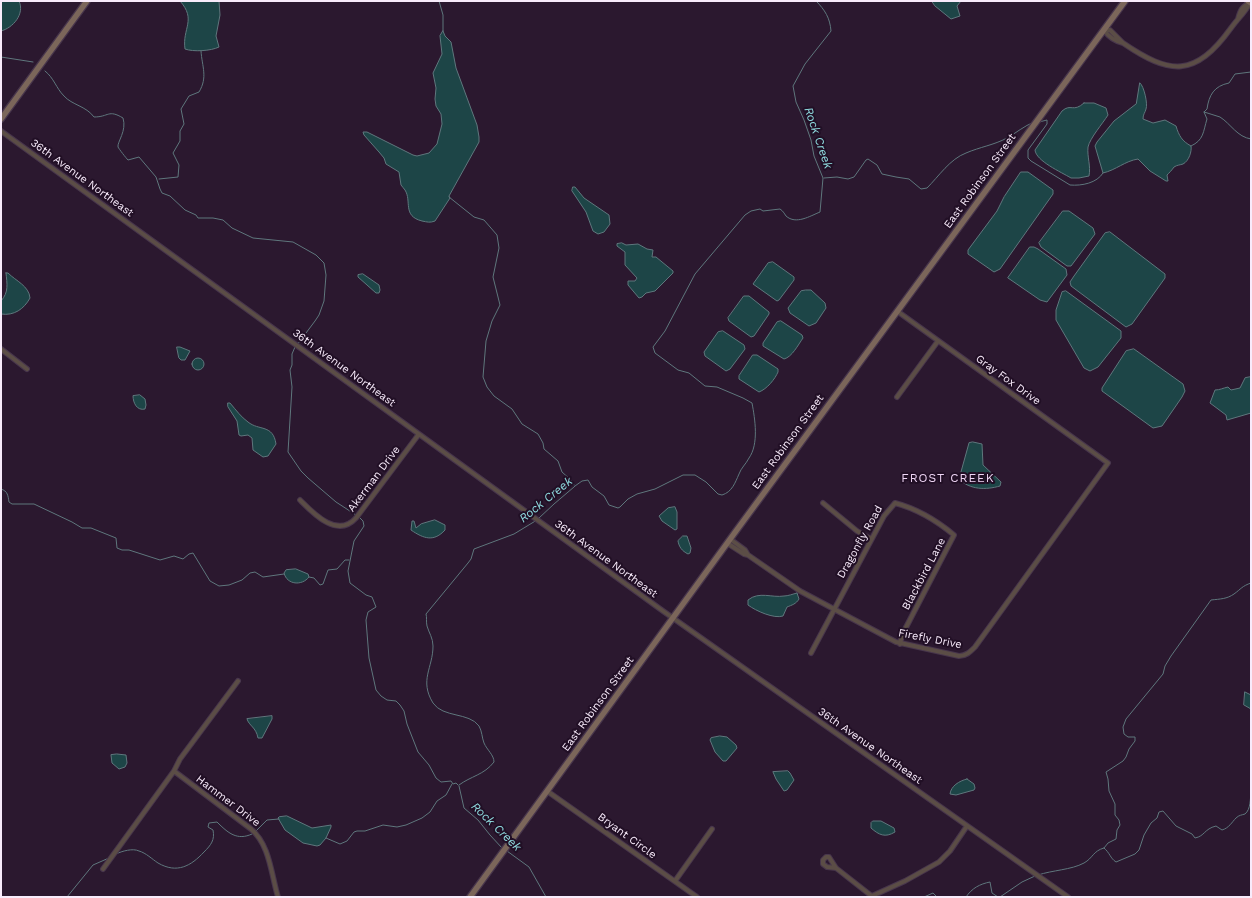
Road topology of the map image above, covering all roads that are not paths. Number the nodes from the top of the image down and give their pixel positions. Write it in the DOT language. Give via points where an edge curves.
graph roads {
  1 [pos="87,1"];
  2 [pos="1125,1"];
  3 [pos="1250,2"];
  4 [pos="1104,30"];
  5 [pos="1,119"];
  6 [pos="1,131"];
  7 [pos="897,311"];
  8 [pos="938,341"];
  9 [pos="1,349"];
  10 [pos="26,369"];
  11 [pos="897,397"];
  12 [pos="419,434"];
  13 [pos="1108,463"];
  14 [pos="300,500"];
  15 [pos="823,503"];
  16 [pos="954,536"];
  17 [pos="871,539"];
  18 [pos="728,541"];
  19 [pos="834,610"];
  20 [pos="673,618"];
  21 [pos="900,644"];
  22 [pos="811,653"];
  23 [pos="238,681"];
  24 [pos="174,771"];
  25 [pos="548,790"];
  26 [pos="967,826"];
  27 [pos="712,829"];
  28 [pos="836,868"];
  29 [pos="103,869"];
  30 [pos="675,881"];
  31 [pos="872,896"];
  32 [pos="278,897"];
  33 [pos="470,897"];
  34 [pos="697,897"];
  35 [pos="1068,897"];
  1 -- 5 [label="street"];
  2 -- 4 [label="street, East Robinson Street"];
  3 -- 4 [label="street" via="1244,6 1238,19 1211,52 1198,62 1184,67 1169,66 1141,55 1118,42"];
  4 -- 7 [label="street, East Robinson Street"];
  6 -- 12 [label="street, 36th Avenue Northeast"];
  7 -- 8 [label="street, Gray Fox Drive"];
  7 -- 18 [label="street, East Robinson Street"];
  8 -- 11 [label="street"];
  8 -- 13 [label="street, Gray Fox Drive"];
  9 -- 10 [label="street"];
  12 -- 14 [label="street, Akerman Drive" via="349,525 342,526 324,521"];
  12 -- 20 [label="street, 36th Avenue Northeast"];
  13 -- 21 [label="street, Firefly Drive" via="972,651 959,656"];
  15 -- 17 [label="street"];
  16 -- 17 [label="street, Dragonfly Road" via="926,515 895,503 887,511"];
  16 -- 21 [label="street, Blackbird Lane" via="902,635"];
  17 -- 19 [label="street, Dragonfly Road"];
  18 -- 19 [label="street, Firefly Drive" via="745,550 795,588"];
  18 -- 20 [label="street, East Robinson Street"];
  19 -- 21 [label="street, Firefly Drive"];
  19 -- 22 [label="street, Dragonfly Road"];
  20 -- 25 [label="street, East Robinson Street"];
  20 -- 26 [label="street, 36th Avenue Northeast"];
  23 -- 24 [label="street" via="180,759"];
  24 -- 29 [label="street"];
  24 -- 32 [label="street, Hammer Drive" via="258,836 266,851"];
  25 -- 30 [label="street, Bryant Circle"];
  25 -- 33 [label="street, East Robinson Street"];
  26 -- 31 [label="street" via="939,862"];
  26 -- 35 [label="street, 36th Avenue Northeast"];
  27 -- 30 [label="street"];
  28 -- 31 [label="street"];
  30 -- 34 [label="street, Bryant Circle"];
}
